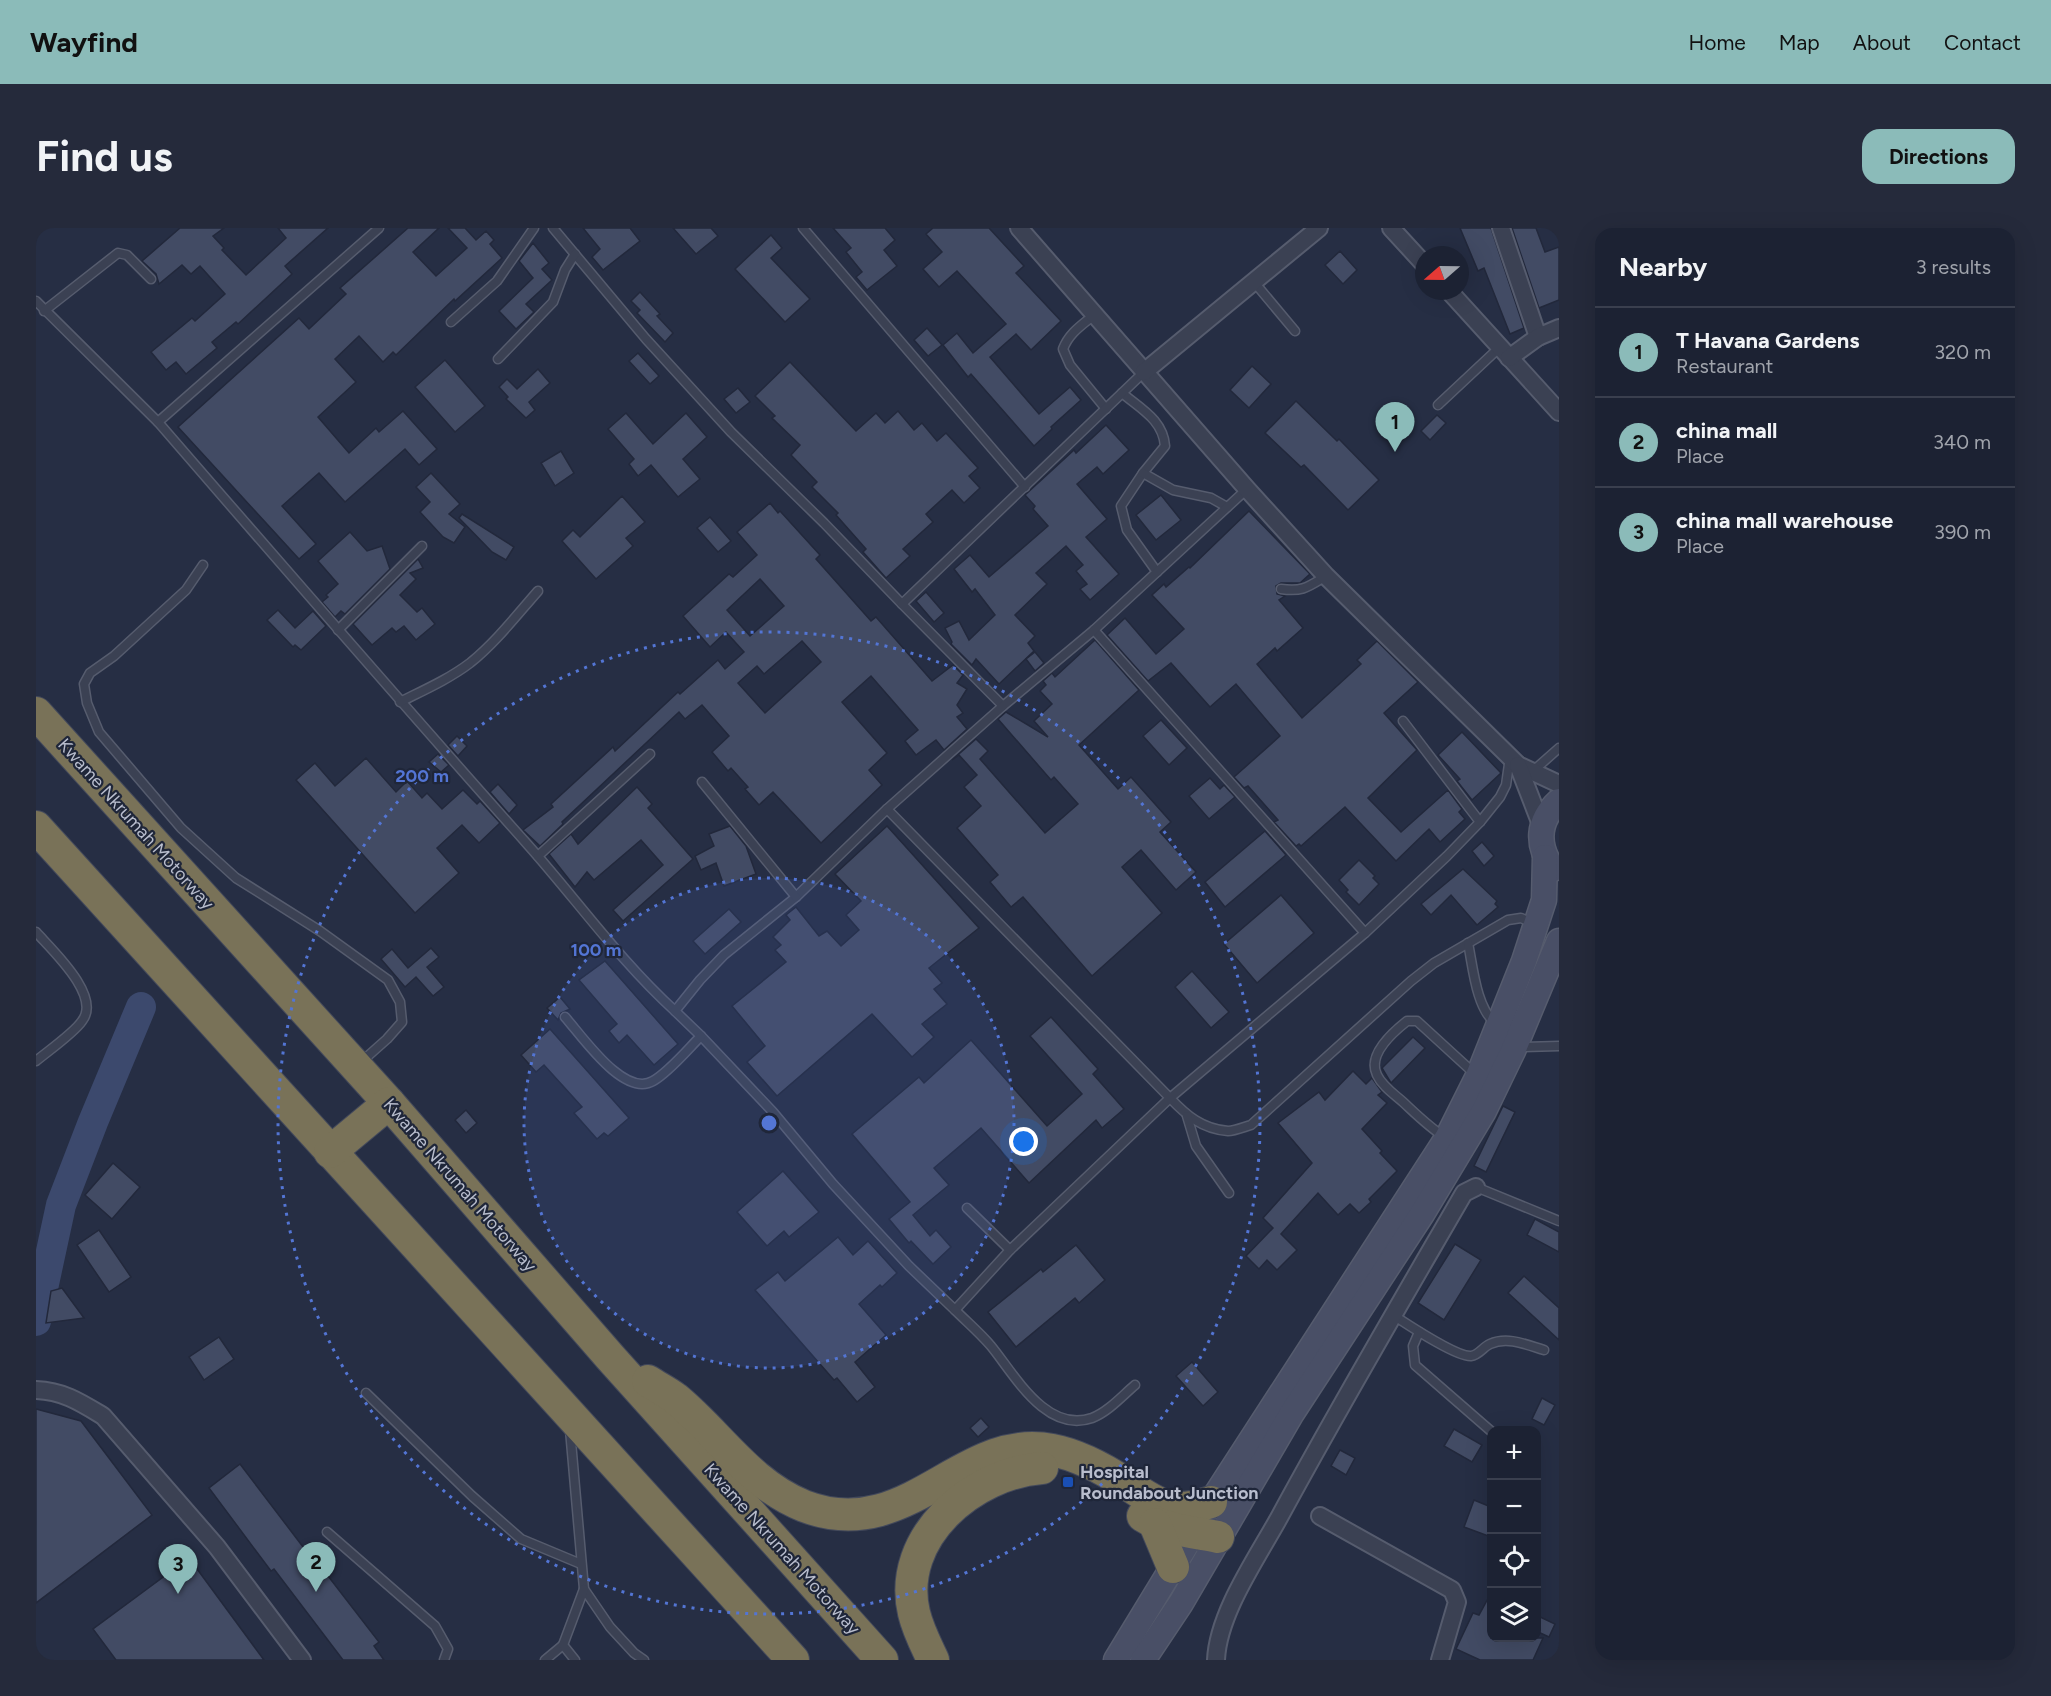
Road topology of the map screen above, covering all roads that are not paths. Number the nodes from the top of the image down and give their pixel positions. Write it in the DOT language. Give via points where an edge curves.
graph roads {
  1 [pos="380,228"];
  2 [pos="534,228"];
  3 [pos="553,228"];
  4 [pos="803,228"];
  5 [pos="1019,228"];
  6 [pos="1320,228"];
  7 [pos="1391,228"];
  8 [pos="1501,228"];
  9 [pos="575,254"];
  10 [pos="1415,254"];
  11 [pos="151,279"];
  12 [pos="1254,282"];
  13 [pos="1457,300"];
  14 [pos="36,301"];
  15 [pos="44,311"];
  16 [pos="1094,315"];
  17 [pos="451,322"];
  18 [pos="1559,328"];
  19 [pos="1295,331"];
  20 [pos="1538,337"];
  21 [pos="1504,352"];
  22 [pos="498,359"];
  23 [pos="1144,372"];
  24 [pos="1122,393"];
  25 [pos="1437,405"];
  26 [pos="1106,409"];
  27 [pos="1559,412"];
  28 [pos="158,422"];
  29 [pos="1143,473"];
  30 [pos="1026,487"];
  31 [pos="1246,489"];
  32 [pos="1227,507"];
  33 [pos="422,546"];
  34 [pos="203,565"];
  35 [pos="1158,572"];
  36 [pos="1326,576"];
  37 [pos="1281,590"];
  38 [pos="537,591"];
  39 [pos="902,604"];
  40 [pos="338,630"];
  41 [pos="1094,630"];
  42 [pos="400,702"];
  43 [pos="1003,706"];
  44 [pos="36,713"];
  45 [pos="1403,721"];
  46 [pos="1559,748"];
  47 [pos="651,754"];
  48 [pos="1520,764"];
  49 [pos="702,782"];
  50 [pos="1559,784"];
  51 [pos="1559,801"];
  52 [pos="887,809"];
  53 [pos="1480,822"];
  54 [pos="36,827"];
  55 [pos="1542,827"];
  56 [pos="538,856"];
  57 [pos="1552,865"];
  58 [pos="796,897"];
  59 [pos="1537,924"];
  60 [pos="36,932"];
  61 [pos="1365,933"];
  62 [pos="1468,943"];
  63 [pos="1555,958"];
  64 [pos="675,1011"];
  65 [pos="565,1017"];
  66 [pos="1499,1026"];
  67 [pos="701,1036"];
  68 [pos="1559,1046"];
  69 [pos="1513,1051"];
  70 [pos="36,1061"];
  71 [pos="355,1067"];
  72 [pos="1478,1076"];
  73 [pos="1170,1098"];
  74 [pos="389,1103"];
  75 [pos="1187,1116"];
  76 [pos="1447,1138"];
  77 [pos="330,1152"];
  78 [pos="1476,1187"];
  79 [pos="1229,1193"];
  80 [pos="967,1208"];
  81 [pos="1422,1215"];
  82 [pos="1559,1221"];
  83 [pos="1443,1230"];
  84 [pos="1010,1250"];
  85 [pos="955,1310"];
  86 [pos="1392,1315"];
  87 [pos="1419,1332"];
  88 [pos="1544,1350"];
  89 [pos="610,1357"];
  90 [pos="1135,1385"];
  91 [pos="36,1390"];
  92 [pos="366,1393"];
  93 [pos="568,1414"];
  94 [pos="1487,1428"];
  95 [pos="1211,1502"];
  96 [pos="1320,1516"];
  97 [pos="1155,1524"];
  98 [pos="327,1532"];
  99 [pos="1206,1535"];
  100 [pos="581,1564"];
  101 [pos="1173,1567"];
  102 [pos="584,1589"];
  103 [pos="563,1645"];
  104 [pos="302,1660"];
  105 [pos="444,1660"];
  106 [pos="545,1660"];
  107 [pos="575,1660"];
  108 [pos="644,1660"];
  109 [pos="793,1660"];
  110 [pos="882,1660"];
  111 [pos="933,1660"];
  112 [pos="1116,1660"];
  113 [pos="1143,1660"];
  114 [pos="1216,1660"];
  115 [pos="1440,1660"];
  1 -- 28 [label="lane"];
  2 -- 17 [label="lane" via="497,281"];
  3 -- 9 [label="lane"];
  4 -- 30 [label="lane"];
  5 -- 16 [label="street"];
  6 -- 12 [label="street"];
  7 -- 10 [label="street"];
  8 -- 20 [label="street"];
  9 -- 22 [label="lane" via="553,302"];
  9 -- 39 [label="lane" via="731,432"];
  11 -- 15 [label="lane" via="127,255 118,253"];
  12 -- 19 [label="lane"];
  12 -- 23 [label="street"];
  13 -- 21 [label="street"];
  14 -- 15 [label="lane"];
  15 -- 28 [label="lane"];
  16 -- 23 [label="street"];
  16 -- 26 [label="lane" via="1066,340 1064,349 1070,364"];
  18 -- 20 [label="street"];
  20 -- 21 [label="street"];
  21 -- 25 [label="lane"];
  21 -- 27 [label="street"];
  23 -- 24 [label="lane"];
  23 -- 31 [label="street"];
  24 -- 26 [label="lane"];
  24 -- 29 [label="lane" via="1158,423 1164,435 1165,446"];
  26 -- 30 [label="lane"];
  28 -- 40 [label="lane"];
  29 -- 32 [label="lane" via="1173,490 1211,498"];
  29 -- 35 [label="lane" via="1121,506 1127,530"];
  30 -- 39 [label="lane"];
  31 -- 32 [label="lane"];
  31 -- 36 [label="street"];
  32 -- 35 [label="lane"];
  33 -- 40 [label="lane"];
  34 -- 71 [label="lane" via="186,591 90,673 84,684 87,703 99,732 181,828 236,878 388,980 400,1002 402,1022"];
  35 -- 41 [label="lane"];
  36 -- 37 [label="lane" via="1299,591"];
  36 -- 48 [label="street"];
  38 -- 42 [label="lane" via="471,662"];
  39 -- 43 [label="lane"];
  40 -- 42 [label="lane"];
  41 -- 43 [label="lane"];
  41 -- 61 [label="lane"];
  42 -- 56 [label="lane"];
  43 -- 52 [label="lane"];
  44 -- 71 [label="highway, Kwame Nkrumah Motorway"];
  45 -- 53 [label="lane"];
  46 -- 48 [label="lane"];
  47 -- 56 [label="lane"];
  48 -- 50 [label="street"];
  48 -- 53 [label="lane"];
  48 -- 55 [label="street"];
  49 -- 58 [label="lane"];
  51 -- 55 [label="main road"];
  52 -- 58 [label="lane"];
  52 -- 73 [label="lane"];
  53 -- 61 [label="lane"];
  54 -- 77 [label="highway"];
  55 -- 57 [label="main road" via="1541,847"];
  56 -- 64 [label="lane" via="598,929"];
  57 -- 59 [label="main road"];
  58 -- 64 [label="lane" via="724,955"];
  59 -- 62 [label="lane" via="1514,918"];
  59 -- 66 [label="main road"];
  60 -- 70 [label="lane" via="78,981 87,1004 83,1020"];
  61 -- 73 [label="lane"];
  62 -- 66 [label="lane" via="1480,998 1489,1018"];
  62 -- 75 [label="lane" via="1411,981 1251,1125 1229,1131"];
  63 -- 69 [label="main road"];
  64 -- 67 [label="lane"];
  65 -- 67 [label="lane" via="612,1071 639,1084 653,1081"];
  66 -- 72 [label="main road"];
  67 -- 85 [label="lane" via="909,1266"];
  68 -- 69 [label="lane"];
  69 -- 81 [label="main road" via="1484,1112"];
  71 -- 74 [label="highway, Kwame Nkrumah Motorway"];
  72 -- 76 [label="main road"];
  72 -- 76 [label="lane" via="1417,1021 1407,1021 1386,1039 1375,1062 1376,1073 1385,1086"];
  73 -- 75 [label="lane"];
  73 -- 84 [label="lane"];
  74 -- 77 [label="highway"];
  74 -- 89 [label="highway, Kwame Nkrumah Motorway"];
  75 -- 79 [label="lane" via="1196,1146"];
  76 -- 95 [label="main road"];
  77 -- 93 [label="highway"];
  78 -- 82 [label="lane"];
  78 -- 83 [label="street" via="1464,1193"];
  80 -- 84 [label="lane"];
  81 -- 83 [label="street"];
  81 -- 99 [label="main road" via="1299,1403"];
  83 -- 86 [label="street"];
  84 -- 85 [label="lane"];
  85 -- 90 [label="lane" via="991,1346 1037,1403 1065,1419 1089,1419 1101,1414"];
  86 -- 87 [label="lane"];
  86 -- 114 [label="street" via="1227,1613"];
  87 -- 88 [label="lane" via="1464,1356 1474,1356 1490,1344 1508,1340"];
  87 -- 94 [label="lane" via="1413,1346 1415,1365"];
  89 -- 95 [label="highway" via="673,1397 766,1486 827,1513 847,1516 895,1506 981,1461 1029,1448 1052,1450 1097,1466 1169,1507"];
  89 -- 110 [label="highway, Kwame Nkrumah Motorway"];
  91 -- 104 [label="street" via="54,1390 103,1416 217,1548"];
  92 -- 100 [label="lane" via="521,1539"];
  93 -- 100 [label="lane"];
  93 -- 109 [label="highway"];
  95 -- 99 [label="main road"];
  96 -- 115 [label="street" via="1452,1590 1457,1602"];
  97 -- 99 [label="highway"];
  97 -- 101 [label="highway"];
  97 -- 111 [label="highway" via="1090,1484 1055,1470 1021,1471 976,1488 929,1533 917,1559 912,1584 913,1611"];
  98 -- 105 [label="lane" via="435,1626 448,1649"];
  99 -- 101 [label="main road"];
  99 -- 113 [label="main road" via="1181,1603"];
  100 -- 102 [label="lane"];
  101 -- 112 [label="main road"];
  102 -- 103 [label="lane"];
  102 -- 108 [label="lane" via="610,1627"];
  103 -- 106 [label="lane"];
  103 -- 107 [label="lane"];
}
